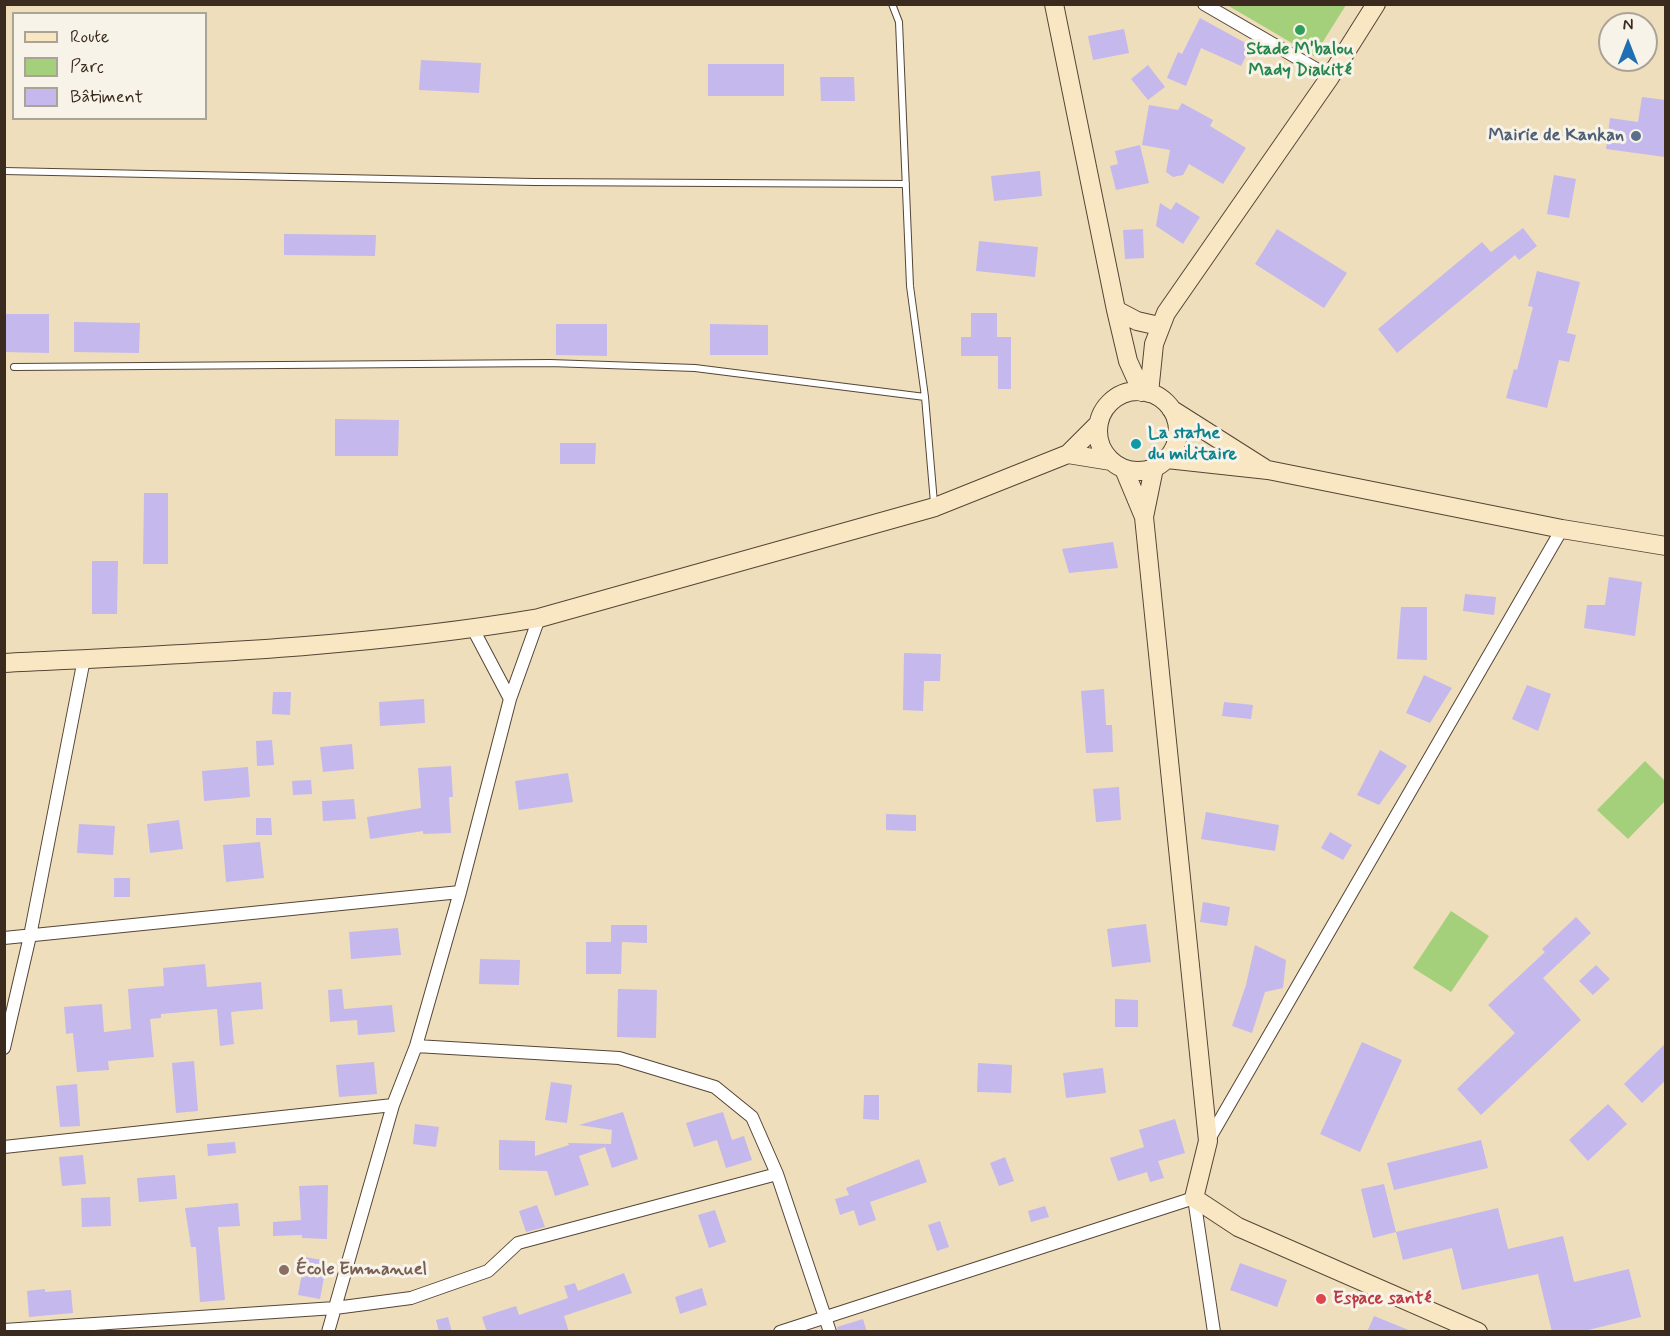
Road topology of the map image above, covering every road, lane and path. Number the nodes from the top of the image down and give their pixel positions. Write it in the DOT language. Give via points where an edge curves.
graph roads {
  1 [pos="892,4"];
  2 [pos="1054,4"];
  3 [pos="1204,4"];
  4 [pos="1376,4"];
  5 [pos="1330,77"];
  6 [pos="4,171"];
  7 [pos="906,184"];
  8 [pos="1116,310"];
  9 [pos="1159,326"];
  10 [pos="1128,361"];
  11 [pos="14,367"];
  12 [pos="1146,392"];
  13 [pos="925,397"];
  14 [pos="1117,397"];
  15 [pos="1171,410"];
  16 [pos="1099,423"];
  17 [pos="1068,454"];
  18 [pos="1160,463"];
  19 [pos="1118,465"];
  20 [pos="1268,470"];
  21 [pos="935,507"];
  22 [pos="1144,517"];
  23 [pos="1562,529"];
  24 [pos="1665,546"];
  25 [pos="539,618"];
  26 [pos="473,629"];
  27 [pos="84,659"];
  28 [pos="4,663"];
  29 [pos="510,699"];
  30 [pos="460,892"];
  31 [pos="30,936"];
  32 [pos="4,938"];
  33 [pos="416,1046"];
  34 [pos="4,1048"];
  35 [pos="393,1106"];
  36 [pos="1208,1141"];
  37 [pos="4,1147"];
  38 [pos="777,1174"];
  39 [pos="1194,1197"];
  40 [pos="335,1308"];
  41 [pos="825,1315"];
  42 [pos="4,1330"];
  43 [pos="328,1332"];
  44 [pos="780,1332"];
  45 [pos="830,1332"];
  46 [pos="1214,1332"];
  47 [pos="1478,1332"];
  1 -- 7 [label="lane" via="899,22"];
  2 -- 8 [label="street"];
  3 -- 5 [label="street"];
  4 -- 5 [label="street"];
  5 -- 9 [label="street"];
  6 -- 7 [label="lane" via="534,182"];
  7 -- 13 [label="lane" via="910,286"];
  8 -- 9 [label="street"];
  8 -- 10 [label="street"];
  9 -- 12 [label="street"];
  10 -- 12 [label="street"];
  10 -- 14 [label="street"];
  11 -- 13 [label="lane" via="550,363 695,368"];
  12 -- 14 [label="street"];
  12 -- 15 [label="street"];
  13 -- 21 [label="lane"];
  14 -- 16 [label="street" via="1108,404"];
  15 -- 18 [label="street" via="1178,435 1174,448"];
  15 -- 20 [label="street"];
  16 -- 17 [label="street"];
  16 -- 19 [label="street" via="1098,437 1103,450"];
  17 -- 19 [label="street"];
  17 -- 21 [label="street"];
  18 -- 19 [label="street" via="1139,471"];
  18 -- 20 [label="street"];
  18 -- 22 [label="street"];
  19 -- 22 [label="street"];
  20 -- 23 [label="street"];
  21 -- 25 [label="street"];
  22 -- 36 [label="street"];
  23 -- 24 [label="street"];
  23 -- 36 [label="street"];
  25 -- 26 [label="street"];
  25 -- 29 [label="street"];
  26 -- 27 [label="street" via="195,655"];
  26 -- 29 [label="street"];
  27 -- 28 [label="street"];
  27 -- 31 [label="street"];
  29 -- 30 [label="street"];
  30 -- 31 [label="street"];
  30 -- 33 [label="street"];
  31 -- 32 [label="street"];
  31 -- 34 [label="street"];
  33 -- 35 [label="street"];
  33 -- 38 [label="street" via="619,1058 715,1087 752,1116"];
  35 -- 37 [label="street"];
  35 -- 40 [label="street"];
  36 -- 39 [label="street"];
  38 -- 40 [label="street" via="519,1243 488,1271 411,1298"];
  38 -- 41 [label="street"];
  39 -- 41 [label="street"];
  39 -- 46 [label="street"];
  39 -- 47 [label="street" via="1238,1227"];
  40 -- 42 [label="street"];
  40 -- 43 [label="street"];
  41 -- 44 [label="street"];
  41 -- 45 [label="street"];
}
